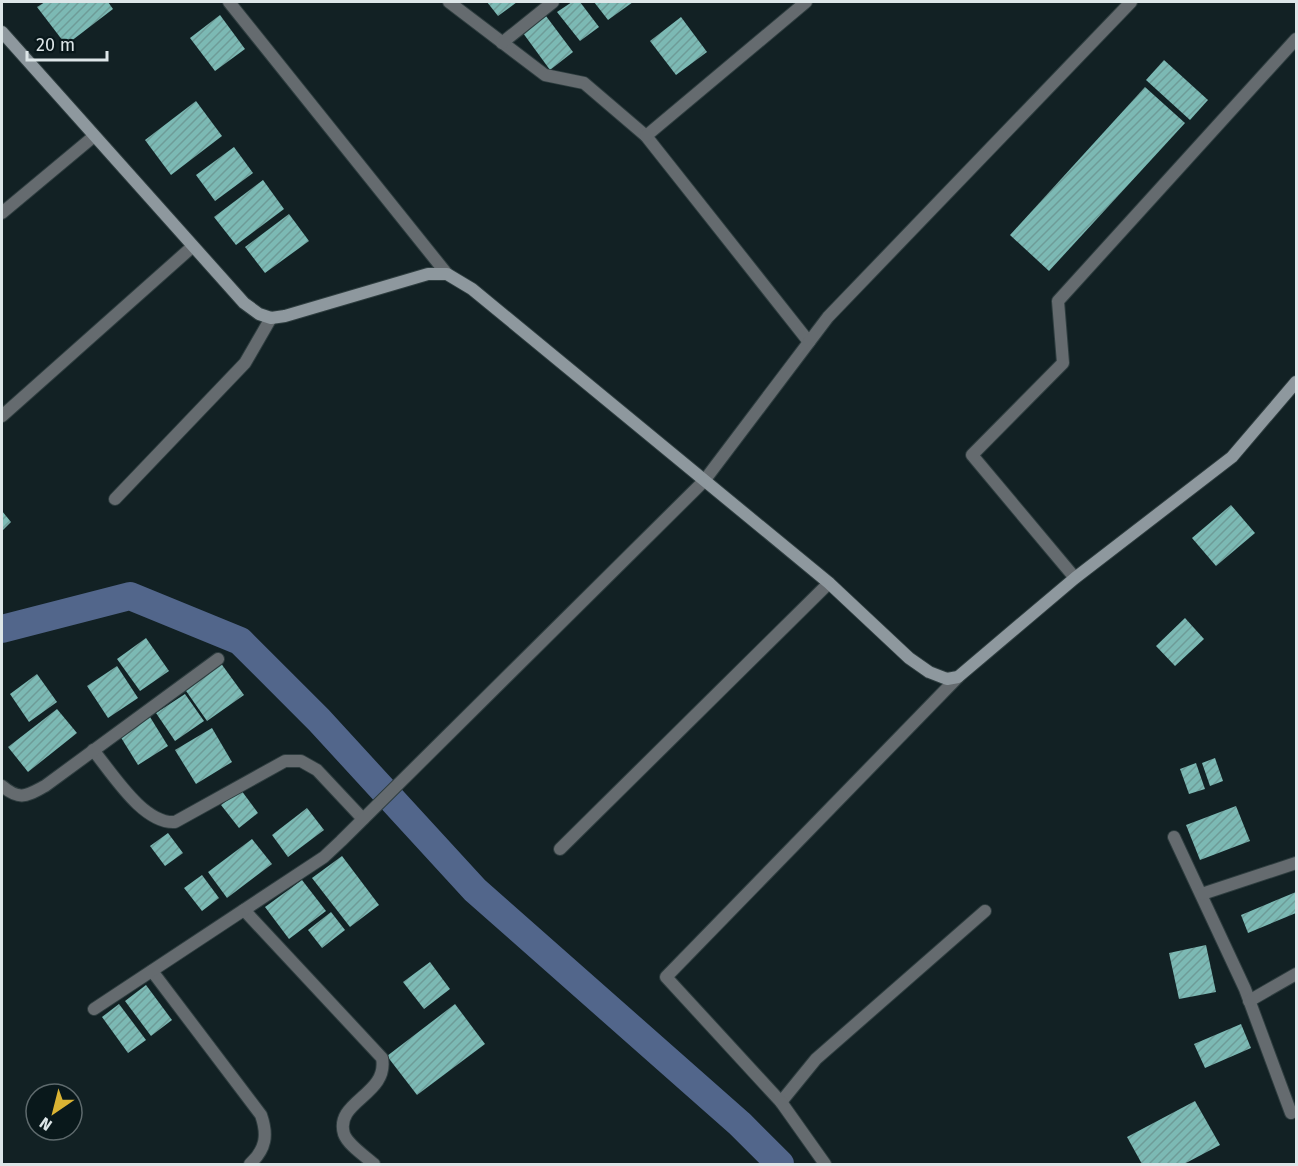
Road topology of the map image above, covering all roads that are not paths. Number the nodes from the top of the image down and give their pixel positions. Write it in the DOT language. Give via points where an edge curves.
graph roads {
  1 [pos="229,2"];
  2 [pos="449,2"];
  3 [pos="553,2"];
  4 [pos="806,2"];
  5 [pos="1131,2"];
  6 [pos="2,32"];
  7 [pos="1296,39"];
  8 [pos="502,43"];
  9 [pos="646,136"];
  10 [pos="93,137"];
  11 [pos="2,213"];
  12 [pos="192,247"];
  13 [pos="447,274"];
  14 [pos="271,318"];
  15 [pos="809,342"];
  16 [pos="1296,382"];
  17 [pos="2,416"];
  18 [pos="704,481"];
  19 [pos="115,499"];
  20 [pos="1075,578"];
  21 [pos="829,583"];
  22 [pos="218,659"];
  23 [pos="958,677"];
  24 [pos="93,750"];
  25 [pos="2,786"];
  26 [pos="363,819"];
  27 [pos="1174,837"];
  28 [pos="560,849"];
  29 [pos="1296,863"];
  30 [pos="1202,894"];
  31 [pos="244,910"];
  32 [pos="985,911"];
  33 [pos="152,971"];
  34 [pos="1296,974"];
  35 [pos="1249,1001"];
  36 [pos="94,1009"];
  37 [pos="781,1102"];
  38 [pos="1291,1113"];
  39 [pos="250,1164"];
  40 [pos="374,1164"];
  41 [pos="825,1164"];
  1 -- 13 [label="street"];
  2 -- 8 [label="street"];
  3 -- 8 [label="street"];
  4 -- 9 [label="street"];
  5 -- 15 [label="street" via="828,317"];
  6 -- 10 [label="main road"];
  7 -- 20 [label="street" via="1058,301 1063,363 972,455"];
  8 -- 9 [label="street" via="544,75 584,83"];
  9 -- 15 [label="street"];
  10 -- 11 [label="street"];
  10 -- 12 [label="main road"];
  12 -- 14 [label="main road" via="244,303"];
  12 -- 17 [label="street"];
  13 -- 14 [label="main road" via="428,274"];
  13 -- 18 [label="main road" via="472,289"];
  14 -- 19 [label="street" via="246,363"];
  15 -- 18 [label="street"];
  16 -- 20 [label="main road" via="1232,457"];
  18 -- 21 [label="main road"];
  18 -- 26 [label="street"];
  20 -- 23 [label="main road"];
  21 -- 23 [label="main road" via="909,658 947,679"];
  21 -- 28 [label="street"];
  22 -- 24 [label="street"];
  23 -- 37 [label="street" via="666,977"];
  24 -- 25 [label="street" via="27,796 13,795"];
  24 -- 26 [label="street" via="145,812 164,823 175,822 285,761 301,761 317,770"];
  26 -- 31 [label="street" via="324,857"];
  27 -- 30 [label="street"];
  29 -- 30 [label="street"];
  30 -- 35 [label="street"];
  31 -- 33 [label="street"];
  31 -- 40 [label="street" via="382,1058 384,1071 377,1084 350,1107 343,1123 344,1135"];
  32 -- 37 [label="street" via="816,1059"];
  33 -- 36 [label="street"];
  33 -- 39 [label="street" via="261,1115 267,1132 264,1146"];
  34 -- 35 [label="street"];
  35 -- 38 [label="street"];
  37 -- 41 [label="street"];
}
